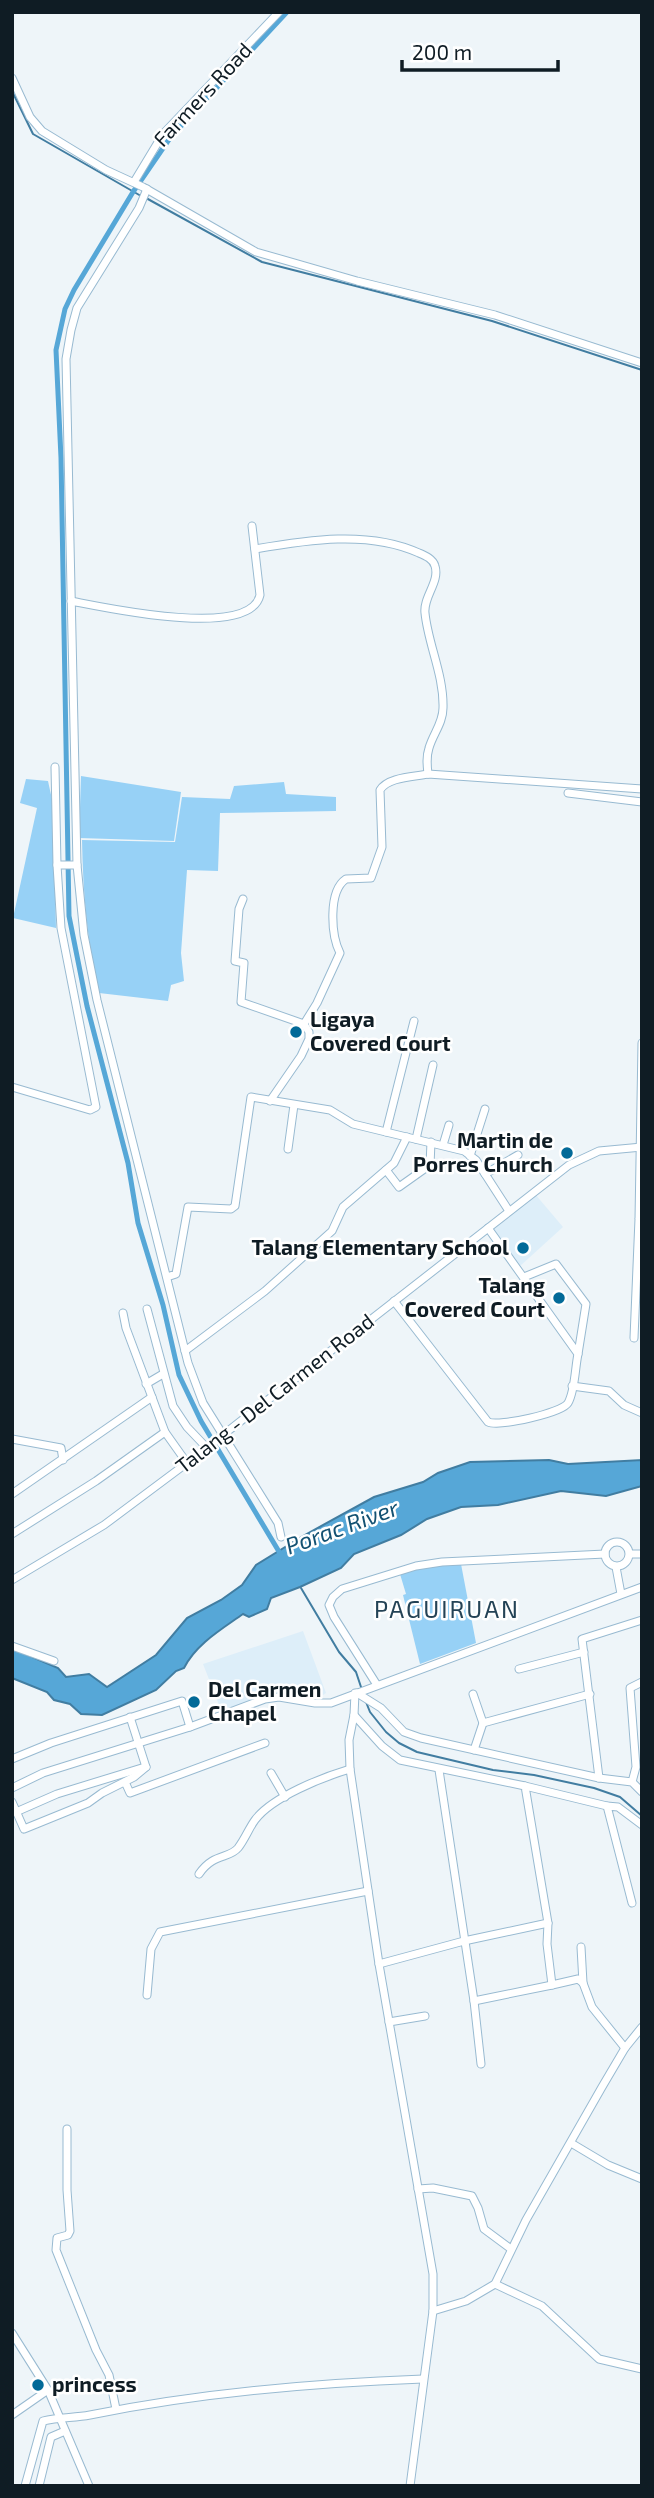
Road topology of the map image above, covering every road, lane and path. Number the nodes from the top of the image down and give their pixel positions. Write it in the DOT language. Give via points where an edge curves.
graph roads {
  1 [pos="279,12"];
  2 [pos="12,78"];
  3 [pos="134,182"];
  4 [pos="145,192"];
  5 [pos="642,363"];
  6 [pos="252,526"];
  7 [pos="255,549"];
  8 [pos="71,601"];
  9 [pos="55,767"];
  10 [pos="428,774"];
  11 [pos="642,789"];
  12 [pos="568,793"];
  13 [pos="642,802"];
  14 [pos="59,865"];
  15 [pos="74,865"];
  16 [pos="243,899"];
  17 [pos="414,1021"];
  18 [pos="304,1024"];
  19 [pos="642,1043"];
  20 [pos="433,1065"];
  21 [pos="12,1087"];
  22 [pos="270,1101"];
  23 [pos="294,1105"];
  24 [pos="485,1109"];
  25 [pos="449,1125"];
  26 [pos="386,1132"];
  27 [pos="411,1138"];
  28 [pos="431,1142"];
  29 [pos="443,1145"];
  30 [pos="641,1147"];
  31 [pos="288,1149"];
  32 [pos="518,1155"];
  33 [pos="470,1156"];
  34 [pos="386,1170"];
  35 [pos="485,1174"];
  36 [pos="509,1211"];
  37 [pos="488,1228"];
  38 [pos="524,1277"];
  39 [pos="167,1278"];
  40 [pos="394,1301"];
  41 [pos="147,1309"];
  42 [pos="123,1313"];
  43 [pos="634,1338"];
  44 [pos="186,1352"];
  45 [pos="578,1354"];
  46 [pos="163,1374"];
  47 [pos="146,1384"];
  48 [pos="572,1385"];
  49 [pos="152,1397"];
  50 [pos="642,1413"];
  51 [pos="165,1432"];
  52 [pos="220,1436"];
  53 [pos="12,1439"];
  54 [pos="208,1446"];
  55 [pos="64,1460"];
  56 [pos="187,1463"];
  57 [pos="12,1494"];
  58 [pos="14,1529"];
  59 [pos="281,1537"];
  60 [pos="604,1554"];
  61 [pos="630,1554"];
  62 [pos="642,1555"];
  63 [pos="616,1567"];
  64 [pos="12,1580"];
  65 [pos="642,1587"];
  66 [pos="621,1594"];
  67 [pos="642,1620"];
  68 [pos="12,1646"];
  69 [pos="584,1652"];
  70 [pos="54,1661"];
  71 [pos="519,1669"];
  72 [pos="642,1682"];
  73 [pos="373,1686"];
  74 [pos="473,1694"];
  75 [pos="590,1694"];
  76 [pos="360,1695"];
  77 [pos="354,1715"];
  78 [pos="130,1717"];
  79 [pos="483,1723"];
  80 [pos="190,1727"];
  81 [pos="637,1731"];
  82 [pos="138,1743"];
  83 [pos="265,1743"];
  84 [pos="474,1750"];
  85 [pos="12,1759"];
  86 [pos="639,1766"];
  87 [pos="146,1767"];
  88 [pos="350,1769"];
  89 [pos="439,1770"];
  90 [pos="271,1773"];
  91 [pos="599,1778"];
  92 [pos="125,1782"];
  93 [pos="632,1782"];
  94 [pos="525,1786"];
  95 [pos="12,1788"];
  96 [pos="641,1790"];
  97 [pos="285,1797"];
  98 [pos="12,1802"];
  99 [pos="607,1806"];
  100 [pos="16,1812"];
  101 [pos="642,1825"];
  102 [pos="199,1874"];
  103 [pos="368,1891"];
  104 [pos="632,1903"];
  105 [pos="548,1923"];
  106 [pos="464,1941"];
  107 [pos="581,1947"];
  108 [pos="379,1964"];
  109 [pos="583,1983"];
  110 [pos="552,1985"];
  111 [pos="147,1995"];
  112 [pos="474,2001"];
  113 [pos="425,2016"];
  114 [pos="389,2022"];
  115 [pos="642,2027"];
  116 [pos="625,2048"];
  117 [pos="481,2064"];
  118 [pos="67,2129"];
  119 [pos="571,2143"];
  120 [pos="642,2179"];
  121 [pos="418,2189"];
  122 [pos="511,2249"];
  123 [pos="495,2284"];
  124 [pos="433,2311"];
  125 [pos="12,2333"];
  126 [pos="642,2369"];
  127 [pos="423,2379"];
  128 [pos="47,2390"];
  129 [pos="116,2409"];
  130 [pos="12,2414"];
  131 [pos="58,2417"];
  132 [pos="65,2431"];
  133 [pos="25,2486"];
  134 [pos="39,2486"];
  135 [pos="89,2486"];
  136 [pos="410,2486"];
  1 -- 3 [label="street, Farmers Road" via="163,134"];
  2 -- 3 [label="street" via="30,117 42,131"];
  3 -- 4 [label="street"];
  4 -- 5 [label="street" via="256,252 495,315"];
  4 -- 8 [label="street" via="77,308 71,330 65,395"];
  6 -- 7 [label="street"];
  7 -- 8 [label="street" via="259,600 236,614 185,620"];
  7 -- 10 [label="street" via="349,540 403,547 433,561 436,575 425,614 443,705 427,754"];
  8 -- 15 [label="street"];
  9 -- 14 [label="street"];
  10 -- 11 [label="street"];
  10 -- 18 [label="street" via="380,787 380,855 371,878 346,879 337,890 334,940 340,953"];
  12 -- 13 [label="street"];
  14 -- 15 [label="street"];
  14 -- 21 [label="street" via="66,960 96,1107 90,1110"];
  15 -- 39 [label="street" via="92,978"];
  16 -- 18 [label="street" via="235,961 244,963 241,1002"];
  17 -- 26 [label="street"];
  18 -- 22 [label="street" via="309,1032 307,1044"];
  19 -- 30 [label="street"];
  20 -- 27 [label="street"];
  22 -- 23 [label="street"];
  22 -- 39 [label="street" via="251,1097 235,1206 188,1207 176,1274"];
  23 -- 26 [label="street" via="330,1111 353,1124"];
  23 -- 31 [label="street"];
  24 -- 33 [label="street"];
  25 -- 29 [label="street"];
  26 -- 27 [label="street"];
  27 -- 28 [label="street"];
  27 -- 34 [label="street"];
  28 -- 29 [label="street"];
  28 -- 34 [label="street" via="430,1165 399,1187"];
  29 -- 33 [label="street"];
  30 -- 36 [label="street, Talang - Del Carmen Road" via="600,1151 569,1165"];
  30 -- 43 [label="street"];
  32 -- 35 [label="street"];
  33 -- 35 [label="street"];
  34 -- 44 [label="street" via="343,1207 332,1231"];
  35 -- 36 [label="street"];
  36 -- 37 [label="street, Talang - Del Carmen Road"];
  37 -- 38 [label="street"];
  37 -- 40 [label="street, Talang - Del Carmen Road"];
  38 -- 45 [label="street"];
  38 -- 45 [label="street" via="556,1264 586,1304"];
  39 -- 44 [label="street"];
  40 -- 48 [label="street" via="488,1422 513,1422 563,1408"];
  40 -- 52 [label="street, Talang - Del Carmen Road"];
  41 -- 46 [label="street"];
  42 -- 47 [label="street"];
  44 -- 52 [label="street" via="197,1391"];
  45 -- 48 [label="street"];
  46 -- 47 [label="street"];
  46 -- 54 [label="street" via="173,1406"];
  47 -- 49 [label="street"];
  48 -- 50 [label="street" via="608,1391"];
  49 -- 51 [label="street"];
  49 -- 55 [label="street"];
  51 -- 56 [label="street"];
  51 -- 58 [label="street" via="96,1481"];
  52 -- 54 [label="street, Talang - Del Carmen Road"];
  52 -- 59 [label="street" via="278,1523"];
  53 -- 55 [label="street" via="61,1448"];
  54 -- 56 [label="street, Talang - Del Carmen Road"];
  55 -- 57 [label="street"];
  56 -- 64 [label="street, Talang - Del Carmen Road" via="104,1525"];
  60 -- 61 [label="street" via="608,1545 617,1542 626,1545"];
  60 -- 63 [label="street"];
  60 -- 73 [label="street" via="442,1562 342,1589 329,1605"];
  61 -- 62 [label="street"];
  61 -- 63 [label="street" via="626,1564"];
  63 -- 66 [label="street"];
  65 -- 66 [label="street"];
  66 -- 73 [label="street"];
  67 -- 69 [label="street" via="582,1639"];
  68 -- 70 [label="street"];
  69 -- 71 [label="street"];
  69 -- 75 [label="street"];
  72 -- 81 [label="street" via="630,1688"];
  73 -- 76 [label="street"];
  74 -- 79 [label="street"];
  75 -- 79 [label="street"];
  75 -- 91 [label="street"];
  76 -- 77 [label="street"];
  76 -- 80 [label="street" via="331,1703 265,1699"];
  76 -- 84 [label="street" via="381,1708 404,1732"];
  77 -- 88 [label="street"];
  77 -- 89 [label="street" via="400,1760"];
  78 -- 80 [label="street" via="182,1701"];
  78 -- 82 [label="street"];
  78 -- 85 [label="street"];
  79 -- 84 [label="street"];
  80 -- 82 [label="street"];
  81 -- 86 [label="street"];
  82 -- 87 [label="street"];
  82 -- 95 [label="street" via="43,1773"];
  83 -- 92 [label="street" via="130,1793"];
  84 -- 91 [label="street"];
  86 -- 93 [label="street"];
  87 -- 92 [label="street"];
  87 -- 100 [label="street" via="57,1794"];
  88 -- 97 [label="street" via="316,1779"];
  88 -- 103 [label="street"];
  89 -- 94 [label="street"];
  89 -- 106 [label="street"];
  90 -- 97 [label="street"];
  91 -- 93 [label="street"];
  92 -- 100 [label="street" via="24,1829"];
  93 -- 96 [label="street"];
  94 -- 99 [label="street"];
  94 -- 105 [label="street"];
  97 -- 102 [label="street" via="256,1817 237,1850 211,1860"];
  98 -- 100 [label="street"];
  99 -- 101 [label="street" via="618,1807"];
  99 -- 104 [label="street"];
  103 -- 108 [label="street"];
  103 -- 111 [label="street" via="160,1932 151,1949"];
  105 -- 106 [label="street"];
  105 -- 110 [label="street"];
  106 -- 108 [label="street"];
  106 -- 112 [label="street"];
  107 -- 109 [label="street"];
  108 -- 114 [label="street"];
  109 -- 110 [label="street" via="578,1979"];
  109 -- 116 [label="street" via="592,2007"];
  110 -- 112 [label="street"];
  112 -- 117 [label="street"];
  113 -- 114 [label="street"];
  114 -- 121 [label="street"];
  115 -- 116 [label="street"];
  116 -- 119 [label="street"];
  118 -- 129 [label="street" via="70,2231 57,2238 56,2250 109,2375"];
  119 -- 120 [label="street"];
  119 -- 122 [label="street"];
  121 -- 122 [label="street" via="472,2196 484,2229"];
  121 -- 124 [label="street" via="433,2273"];
  122 -- 123 [label="street"];
  123 -- 124 [label="street" via="466,2301"];
  123 -- 126 [label="street" via="542,2306 598,2358"];
  124 -- 127 [label="street"];
  125 -- 128 [label="street"];
  127 -- 129 [label="street" via="230,2393"];
  127 -- 136 [label="street"];
  128 -- 130 [label="street"];
  128 -- 131 [label="street"];
  129 -- 131 [label="street"];
  131 -- 132 [label="street"];
  131 -- 133 [label="street" via="43,2421"];
  132 -- 134 [label="street" via="51,2437"];
  132 -- 135 [label="street"];
}
